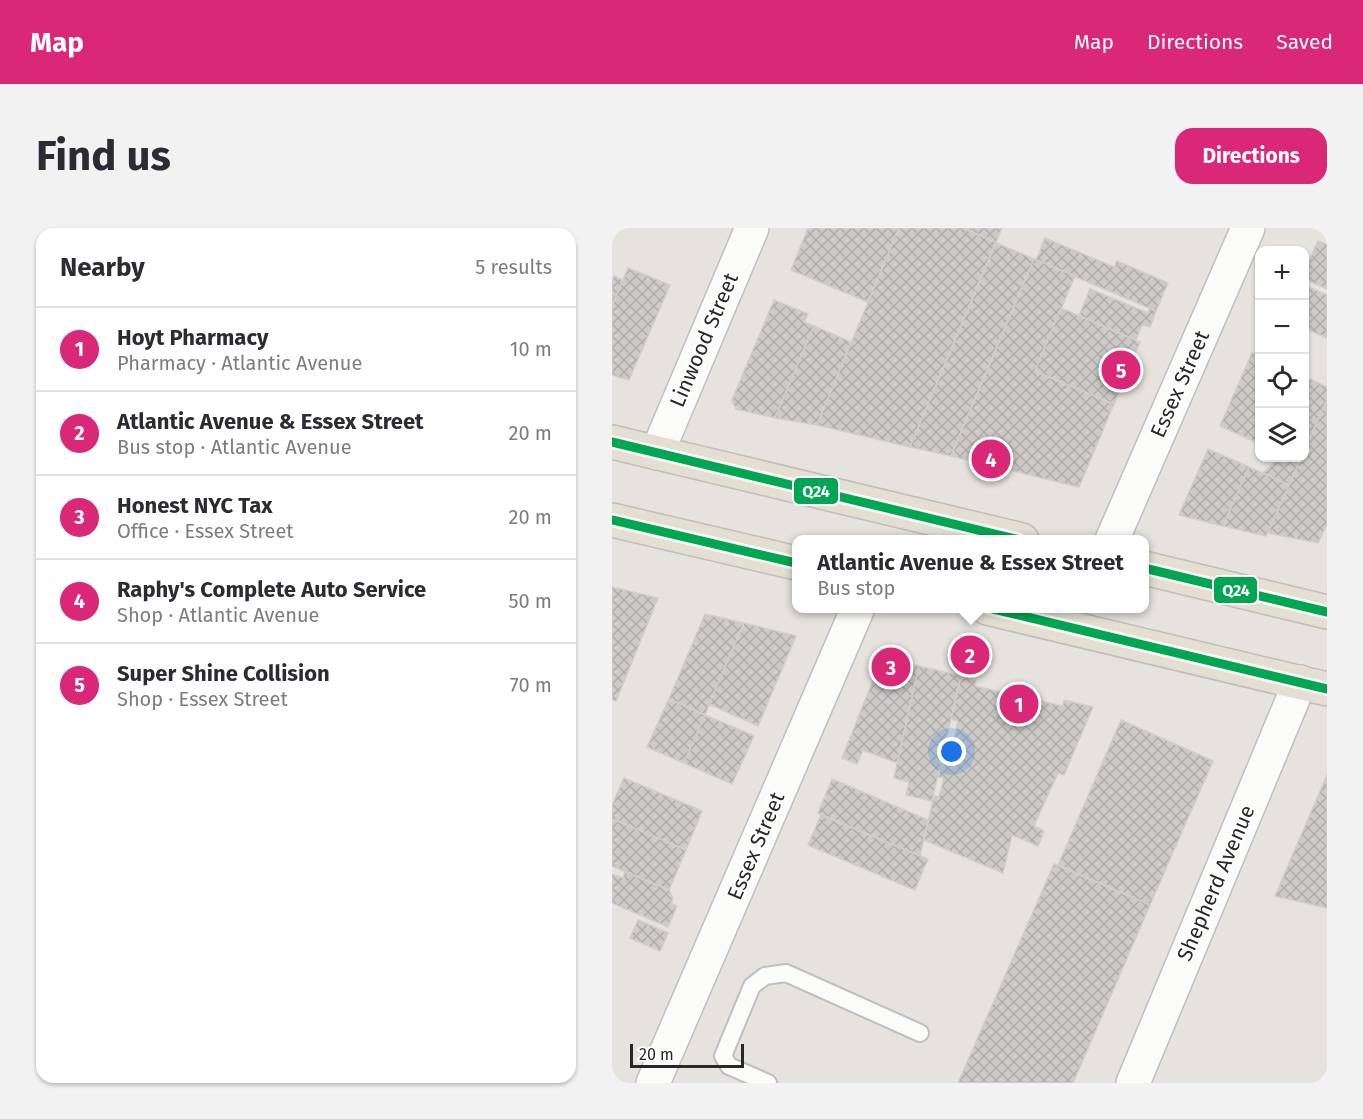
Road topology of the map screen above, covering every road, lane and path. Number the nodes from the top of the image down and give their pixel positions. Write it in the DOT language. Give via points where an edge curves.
graph roads {
  1 [pos="752,228"];
  2 [pos="1248,228"];
  3 [pos="612,442"];
  4 [pos="657,453"];
  5 [pos="612,520"];
  6 [pos="1001,535"];
  7 [pos="1114,535"];
  8 [pos="792,562"];
  9 [pos="1149,569"];
  10 [pos="1327,612"];
  11 [pos="856,613"];
  12 [pos="1004,613"];
  13 [pos="1314,686"];
  14 [pos="920,1033"];
  15 [pos="653,1083"];
  16 [pos="768,1083"];
  17 [pos="1133,1083"];
  1 -- 4 [label="street, Linwood Street"];
  2 -- 7 [label="street, Essex Street"];
  3 -- 4 [label="main road"];
  4 -- 6 [label="main road"];
  5 -- 8 [label="main road"];
  9 -- 10 [label="main road"];
  11 -- 15 [label="street, Essex Street"];
  12 -- 13 [label="main road"];
  13 -- 17 [label="street, Shepherd Avenue"];
  14 -- 16 [label="lane" via="786,973 765,976 752,986 723,1056 729,1066"];
}
